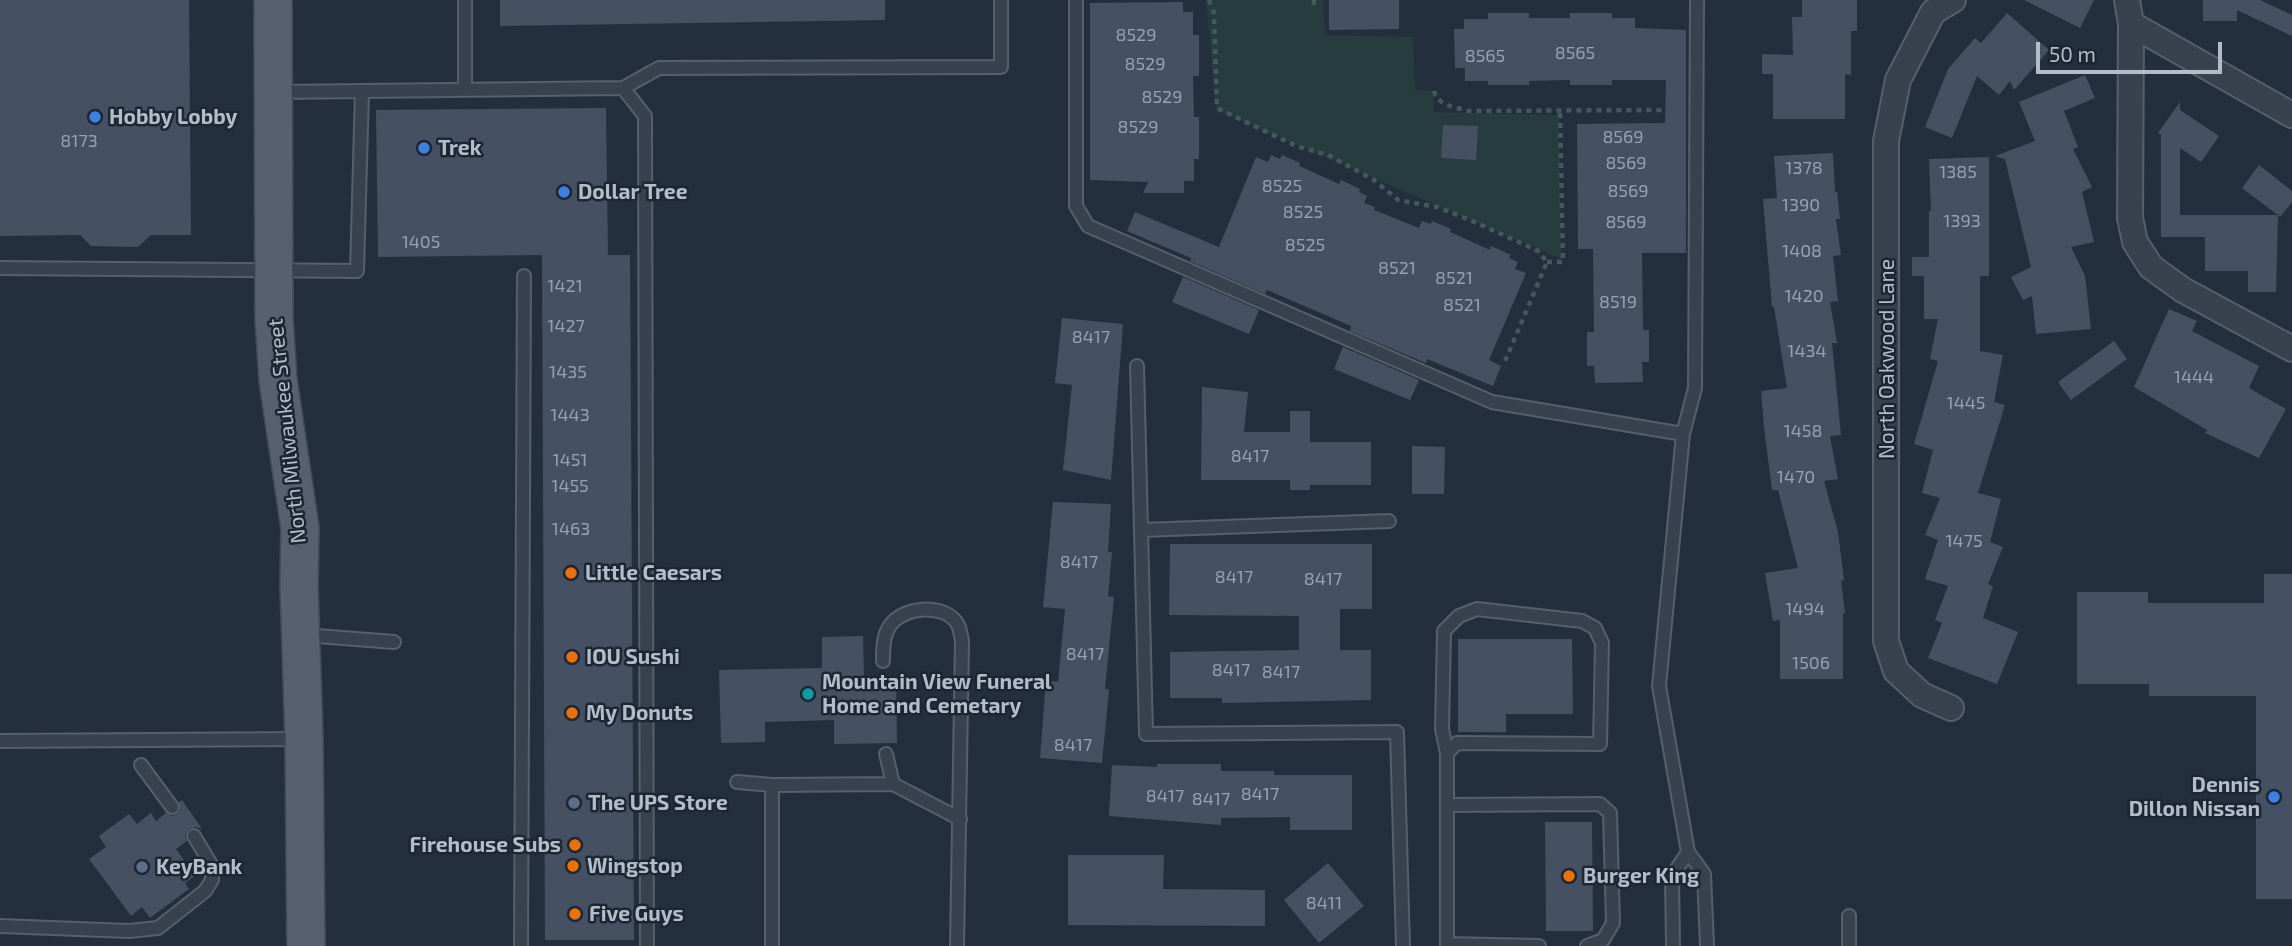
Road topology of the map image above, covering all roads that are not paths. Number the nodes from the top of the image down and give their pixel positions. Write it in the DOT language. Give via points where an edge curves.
graph roads {
  1 [pos="273,0"];
  2 [pos="465,0"];
  3 [pos="1001,0"];
  4 [pos="1076,0"];
  5 [pos="1697,0"];
  6 [pos="1936,4"];
  7 [pos="2129,12"];
  8 [pos="623,88"];
  9 [pos="465,89"];
  10 [pos="362,91"];
  11 [pos="273,92"];
  12 [pos="2292,115"];
  13 [pos="0,268"];
  14 [pos="273,270"];
  15 [pos="524,276"];
  16 [pos="2292,349"];
  17 [pos="1137,366"];
  18 [pos="1683,434"];
  19 [pos="1389,521"];
  20 [pos="1141,530"];
  21 [pos="301,635"];
  22 [pos="394,642"];
  23 [pos="883,661"];
  24 [pos="1951,708"];
  25 [pos="304,738"];
  26 [pos="0,741"];
  27 [pos="1447,753"];
  28 [pos="886,754"];
  29 [pos="141,765"];
  30 [pos="737,782"];
  31 [pos="893,784"];
  32 [pos="772,785"];
  33 [pos="1447,805"];
  34 [pos="172,807"];
  35 [pos="960,820"];
  36 [pos="194,836"];
  37 [pos="1688,852"];
  38 [pos="1849,916"];
  39 [pos="0,926"];
  40 [pos="1447,945"];
  41 [pos="306,946"];
  42 [pos="521,946"];
  43 [pos="647,946"];
  44 [pos="772,946"];
  45 [pos="957,946"];
  46 [pos="1403,946"];
  47 [pos="1539,946"];
  48 [pos="1587,946"];
  49 [pos="1673,946"];
  50 [pos="1707,946"];
  51 [pos="1849,946"];
  1 -- 11 [label="main road, North Milwaukee Street"];
  2 -- 9 [label="lane"];
  3 -- 8 [label="lane" via="1001,67 659,68"];
  4 -- 18 [label="lane" via="1076,206 1088,226 1492,402"];
  5 -- 18 [label="lane" via="1695,388"];
  6 -- 24 [label="street, North Oakwood Lane" via="1898,80 1886,141 1886,641 1896,671 1923,695"];
  7 -- 12 [label="street"];
  7 -- 16 [label="street" via="2130,218 2135,242 2151,267 2183,290"];
  8 -- 9 [label="lane"];
  8 -- 43 [label="lane" via="645,116"];
  9 -- 10 [label="lane"];
  10 -- 11 [label="lane"];
  10 -- 14 [label="lane" via="356,271"];
  11 -- 14 [label="main road, North Milwaukee Street"];
  13 -- 14 [label="lane"];
  14 -- 21 [label="main road, North Milwaukee Street" via="278,380 300,527"];
  15 -- 42 [label="lane"];
  17 -- 20 [label="lane"];
  18 -- 37 [label="lane" via="1659,687"];
  19 -- 20 [label="lane"];
  20 -- 46 [label="lane" via="1146,734 1397,732"];
  21 -- 22 [label="lane"];
  21 -- 25 [label="main road, North Milwaukee Street"];
  23 -- 35 [label="lane" via="888,627 900,615 927,609 957,623 962,641"];
  25 -- 26 [label="lane"];
  25 -- 41 [label="main road, North Milwaukee Street"];
  27 -- 27 [label="lane" via="1458,743 1600,744 1602,643 1595,628 1582,621 1477,609 1459,616 1444,631 1442,729"];
  27 -- 33 [label="lane"];
  28 -- 31 [label="lane"];
  29 -- 34 [label="lane"];
  30 -- 32 [label="lane"];
  31 -- 32 [label="lane"];
  31 -- 35 [label="lane"];
  32 -- 44 [label="lane"];
  33 -- 40 [label="lane"];
  33 -- 48 [label="lane" via="1600,804 1610,813 1613,923 1603,940"];
  35 -- 45 [label="lane"];
  36 -- 39 [label="lane" via="212,866 212,880 205,891 158,928"];
  37 -- 49 [label="lane" via="1672,876"];
  37 -- 50 [label="lane" via="1704,874"];
  38 -- 51 [label="lane"];
  40 -- 47 [label="lane"];
}
